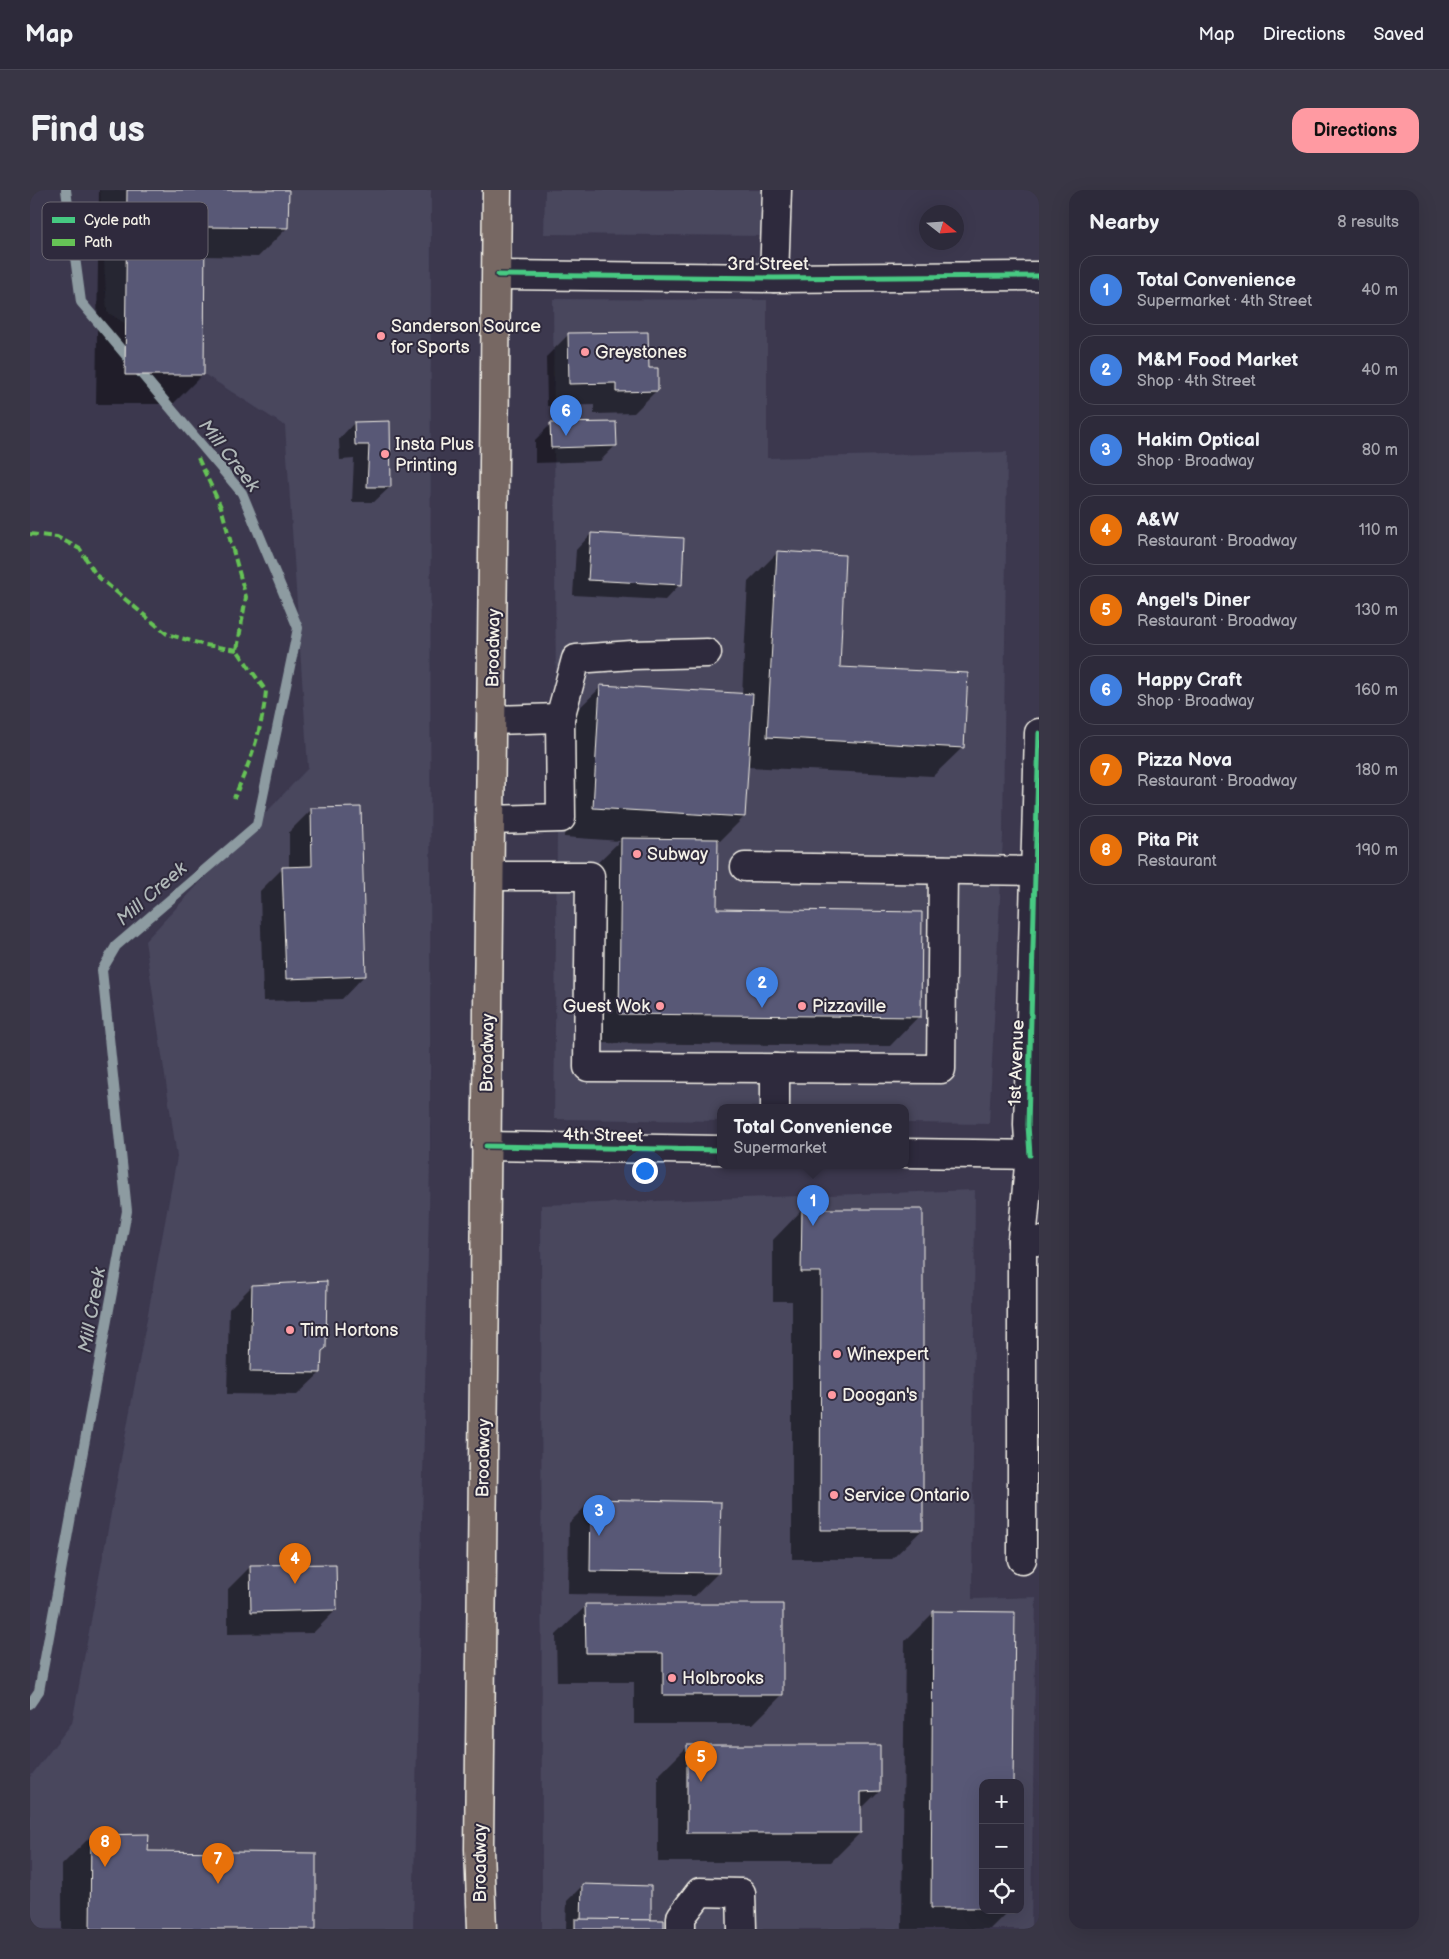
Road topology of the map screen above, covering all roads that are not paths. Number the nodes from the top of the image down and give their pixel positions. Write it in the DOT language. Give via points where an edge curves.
graph roads {
  1 [pos="497,190"];
  2 [pos="777,190"];
  3 [pos="498,275"];
  4 [pos="1039,276"];
  5 [pos="774,278"];
  6 [pos="707,653"];
  7 [pos="560,718"];
  8 [pos="492,720"];
  9 [pos="1039,733"];
  10 [pos="490,820"];
  11 [pos="745,867"];
  12 [pos="942,870"];
  13 [pos="1035,871"];
  14 [pos="490,876"];
  15 [pos="774,1068"];
  16 [pos="775,1104"];
  17 [pos="486,1146"];
  18 [pos="717,1150"];
  19 [pos="909,1153"];
  20 [pos="1035,1155"];
  21 [pos="1030,1240"];
  22 [pos="1022,1559"];
  23 [pos="480,1924"];
  24 [pos="681,1929"];
  25 [pos="742,1929"];
  1 -- 3 [label="main road, Broadway"];
  2 -- 5 [label="street"];
  3 -- 5 [label="street, 3rd Street"];
  3 -- 8 [label="main road, Broadway"];
  4 -- 5 [label="street, 3rd Street"];
  6 -- 7 [label="street" via="576,660"];
  7 -- 8 [label="street"];
  7 -- 10 [label="street" via="561,818"];
  8 -- 10 [label="main road, Broadway"];
  9 -- 13 [label="street, 1st Avenue"];
  10 -- 14 [label="main road, Broadway"];
  11 -- 12 [label="street"];
  12 -- 13 [label="street"];
  12 -- 15 [label="street" via="941,1069"];
  13 -- 20 [label="street, 1st Avenue" via="1028,1125"];
  14 -- 15 [label="street" via="590,876 588,1067"];
  14 -- 17 [label="main road, Broadway"];
  15 -- 16 [label="street"];
  17 -- 18 [label="street, 4th Street"];
  17 -- 23 [label="main road, Broadway"];
  19 -- 20 [label="street"];
  20 -- 21 [label="street, 1st Avenue"];
  21 -- 22 [label="street, 1st Avenue"];
  24 -- 25 [label="street" via="681,1917 700,1892 741,1893"];
}
